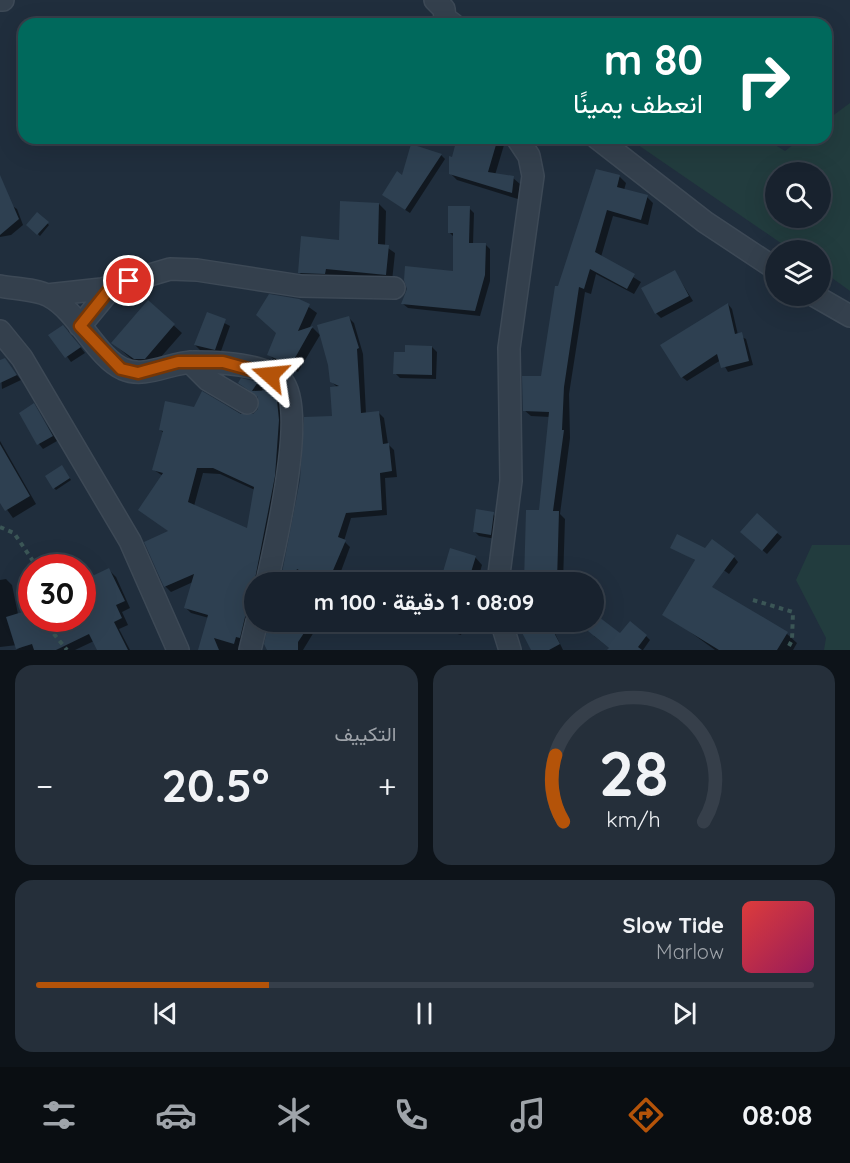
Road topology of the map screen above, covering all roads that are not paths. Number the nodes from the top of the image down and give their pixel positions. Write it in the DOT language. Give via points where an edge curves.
graph roads {
  1 [pos="521,144"];
  2 [pos="605,144"];
  3 [pos="765,261"];
  4 [pos="0,286"];
  5 [pos="112,286"];
  6 [pos="394,288"];
  7 [pos="47,295"];
  8 [pos="831,305"];
  9 [pos="850,316"];
  10 [pos="80,326"];
  11 [pos="0,332"];
  12 [pos="190,362"];
  13 [pos="247,403"];
  14 [pos="269,572"];
  15 [pos="499,572"];
  16 [pos="254,632"];
  17 [pos="504,632"];
  18 [pos="178,650"];
  19 [pos="250,650"];
  20 [pos="510,650"];
  1 -- 15 [label="street" via="529,156 533,176 509,348 511,481"];
  2 -- 3 [label="street" via="705,222"];
  4 -- 7 [label="street"];
  5 -- 6 [label="street" via="170,269 300,286"];
  5 -- 7 [label="street"];
  5 -- 10 [label="street"];
  7 -- 10 [label="street" via="60,303"];
  8 -- 9 [label="street"];
  10 -- 12 [label="street" via="121,369 138,373"];
  11 -- 18 [label="street" via="22,358 130,541"];
  12 -- 13 [label="street" via="208,380"];
  12 -- 14 [label="street" via="223,362 259,370 281,381 291,398 288,488"];
  16 -- 19 [label="street"];
  17 -- 20 [label="street"];
}
